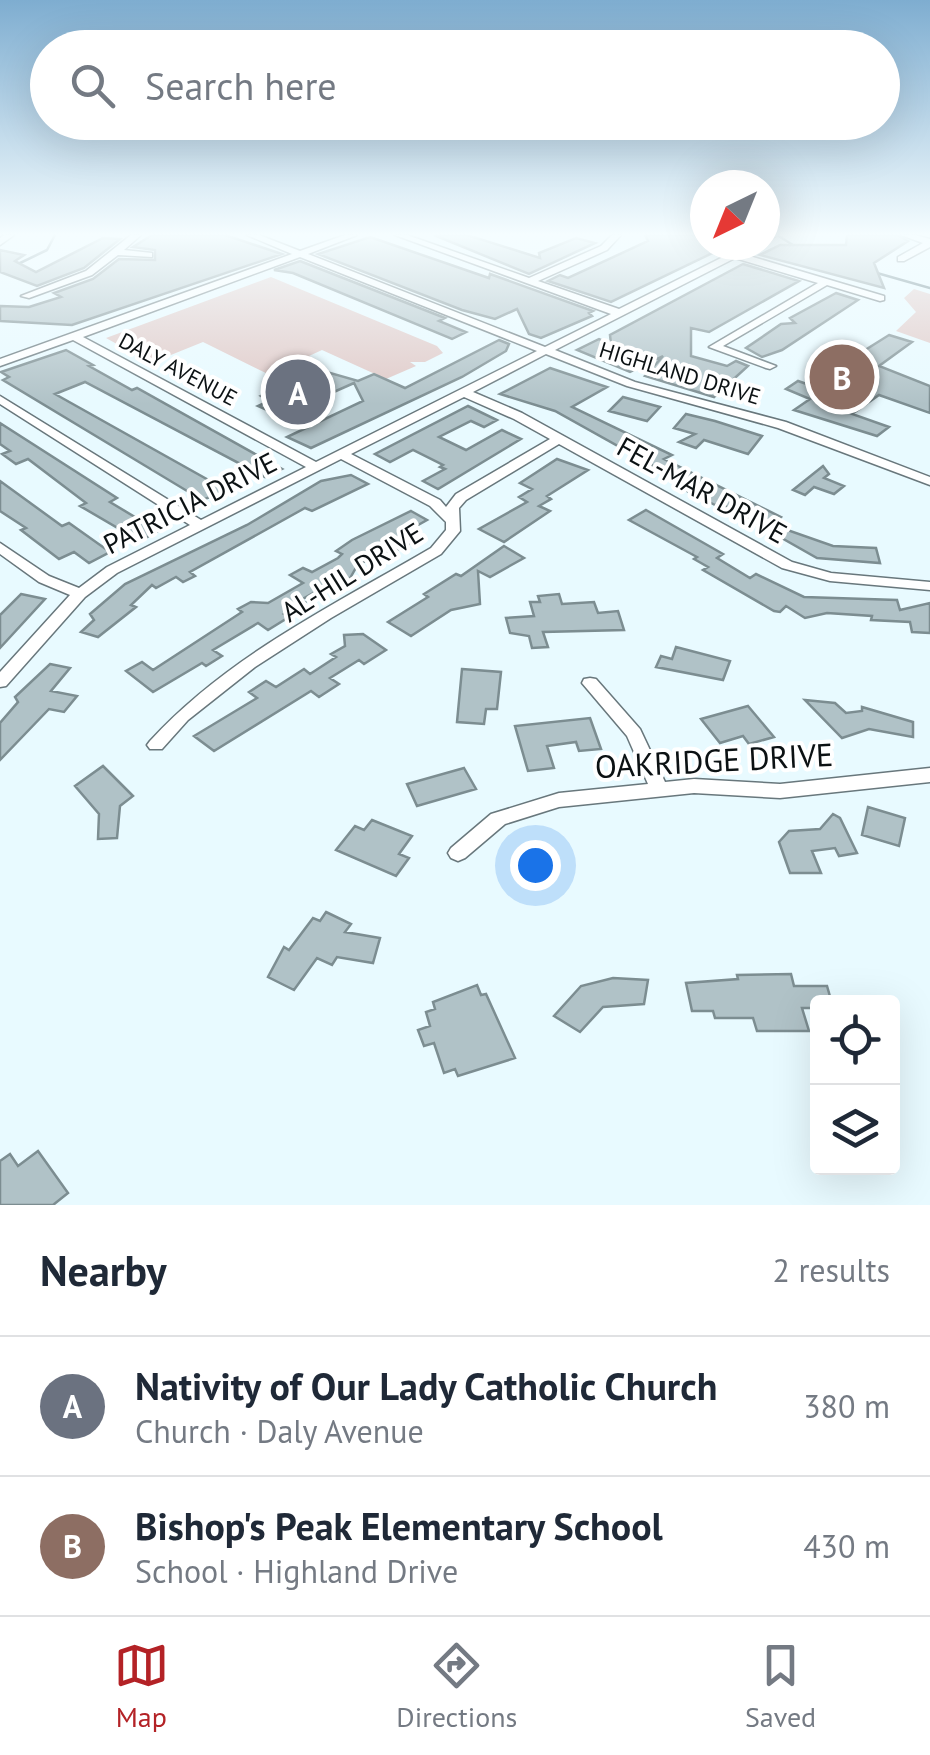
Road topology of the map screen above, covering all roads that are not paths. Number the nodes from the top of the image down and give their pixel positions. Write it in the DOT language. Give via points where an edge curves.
graph roads {
  1 [pos="40,291"];
  2 [pos="198,291"];
  3 [pos="396,291"];
  4 [pos="557,291"];
  5 [pos="662,291"];
  6 [pos="810,291"];
  7 [pos="857,291"];
  8 [pos="26,296"];
  9 [pos="880,298"];
  10 [pos="619,313"];
  11 [pos="74,336"];
  12 [pos="546,350"];
  13 [pos="0,362"];
  14 [pos="770,366"];
  15 [pos="464,392"];
  16 [pos="0,399"];
  17 [pos="559,439"];
  18 [pos="341,454"];
  19 [pos="316,467"];
  20 [pos="930,482"];
  21 [pos="452,521"];
  22 [pos="200,526"];
  23 [pos="0,546"];
  24 [pos="930,586"];
  25 [pos="80,594"];
  26 [pos="0,682"];
  27 [pos="590,683"];
  28 [pos="156,745"];
  29 [pos="930,775"];
  30 [pos="660,790"];
  31 [pos="458,853"];
  1 -- 8 [label="street"];
  2 -- 11 [label="street"];
  3 -- 12 [label="street, HIGHLAND DRIVE"];
  4 -- 10 [label="street"];
  5 -- 10 [label="street, PATRICIA DRIVE"];
  6 -- 14 [label="street" via="714,347"];
  7 -- 9 [label="street"];
  10 -- 12 [label="street, PATRICIA DRIVE"];
  11 -- 13 [label="street"];
  11 -- 19 [label="street, DALY AVENUE"];
  12 -- 15 [label="street, PATRICIA DRIVE"];
  12 -- 20 [label="street, HIGHLAND DRIVE" via="648,389 782,425"];
  15 -- 17 [label="street, FEL-MAR DRIVE"];
  15 -- 18 [label="street, PATRICIA DRIVE"];
  16 -- 22 [label="street"];
  17 -- 21 [label="street, AL-HIL DRIVE" via="461,497"];
  17 -- 24 [label="street, FEL-MAR DRIVE" via="787,565 830,577"];
  18 -- 19 [label="street, PATRICIA DRIVE"];
  18 -- 21 [label="street" via="435,503"];
  19 -- 22 [label="street, PATRICIA DRIVE"];
  21 -- 28 [label="street, AL-HIL DRIVE" via="448,542 222,682 188,707"];
  22 -- 25 [label="street, PATRICIA DRIVE" via="112,570"];
  23 -- 25 [label="street"];
  25 -- 26 [label="street, PATRICIA DRIVE"];
  27 -- 30 [label="street" via="634,733"];
  29 -- 30 [label="street, OAKRIDGE DRIVE" via="780,792"];
  30 -- 31 [label="street, OAKRIDGE DRIVE" via="517,810"];
}
